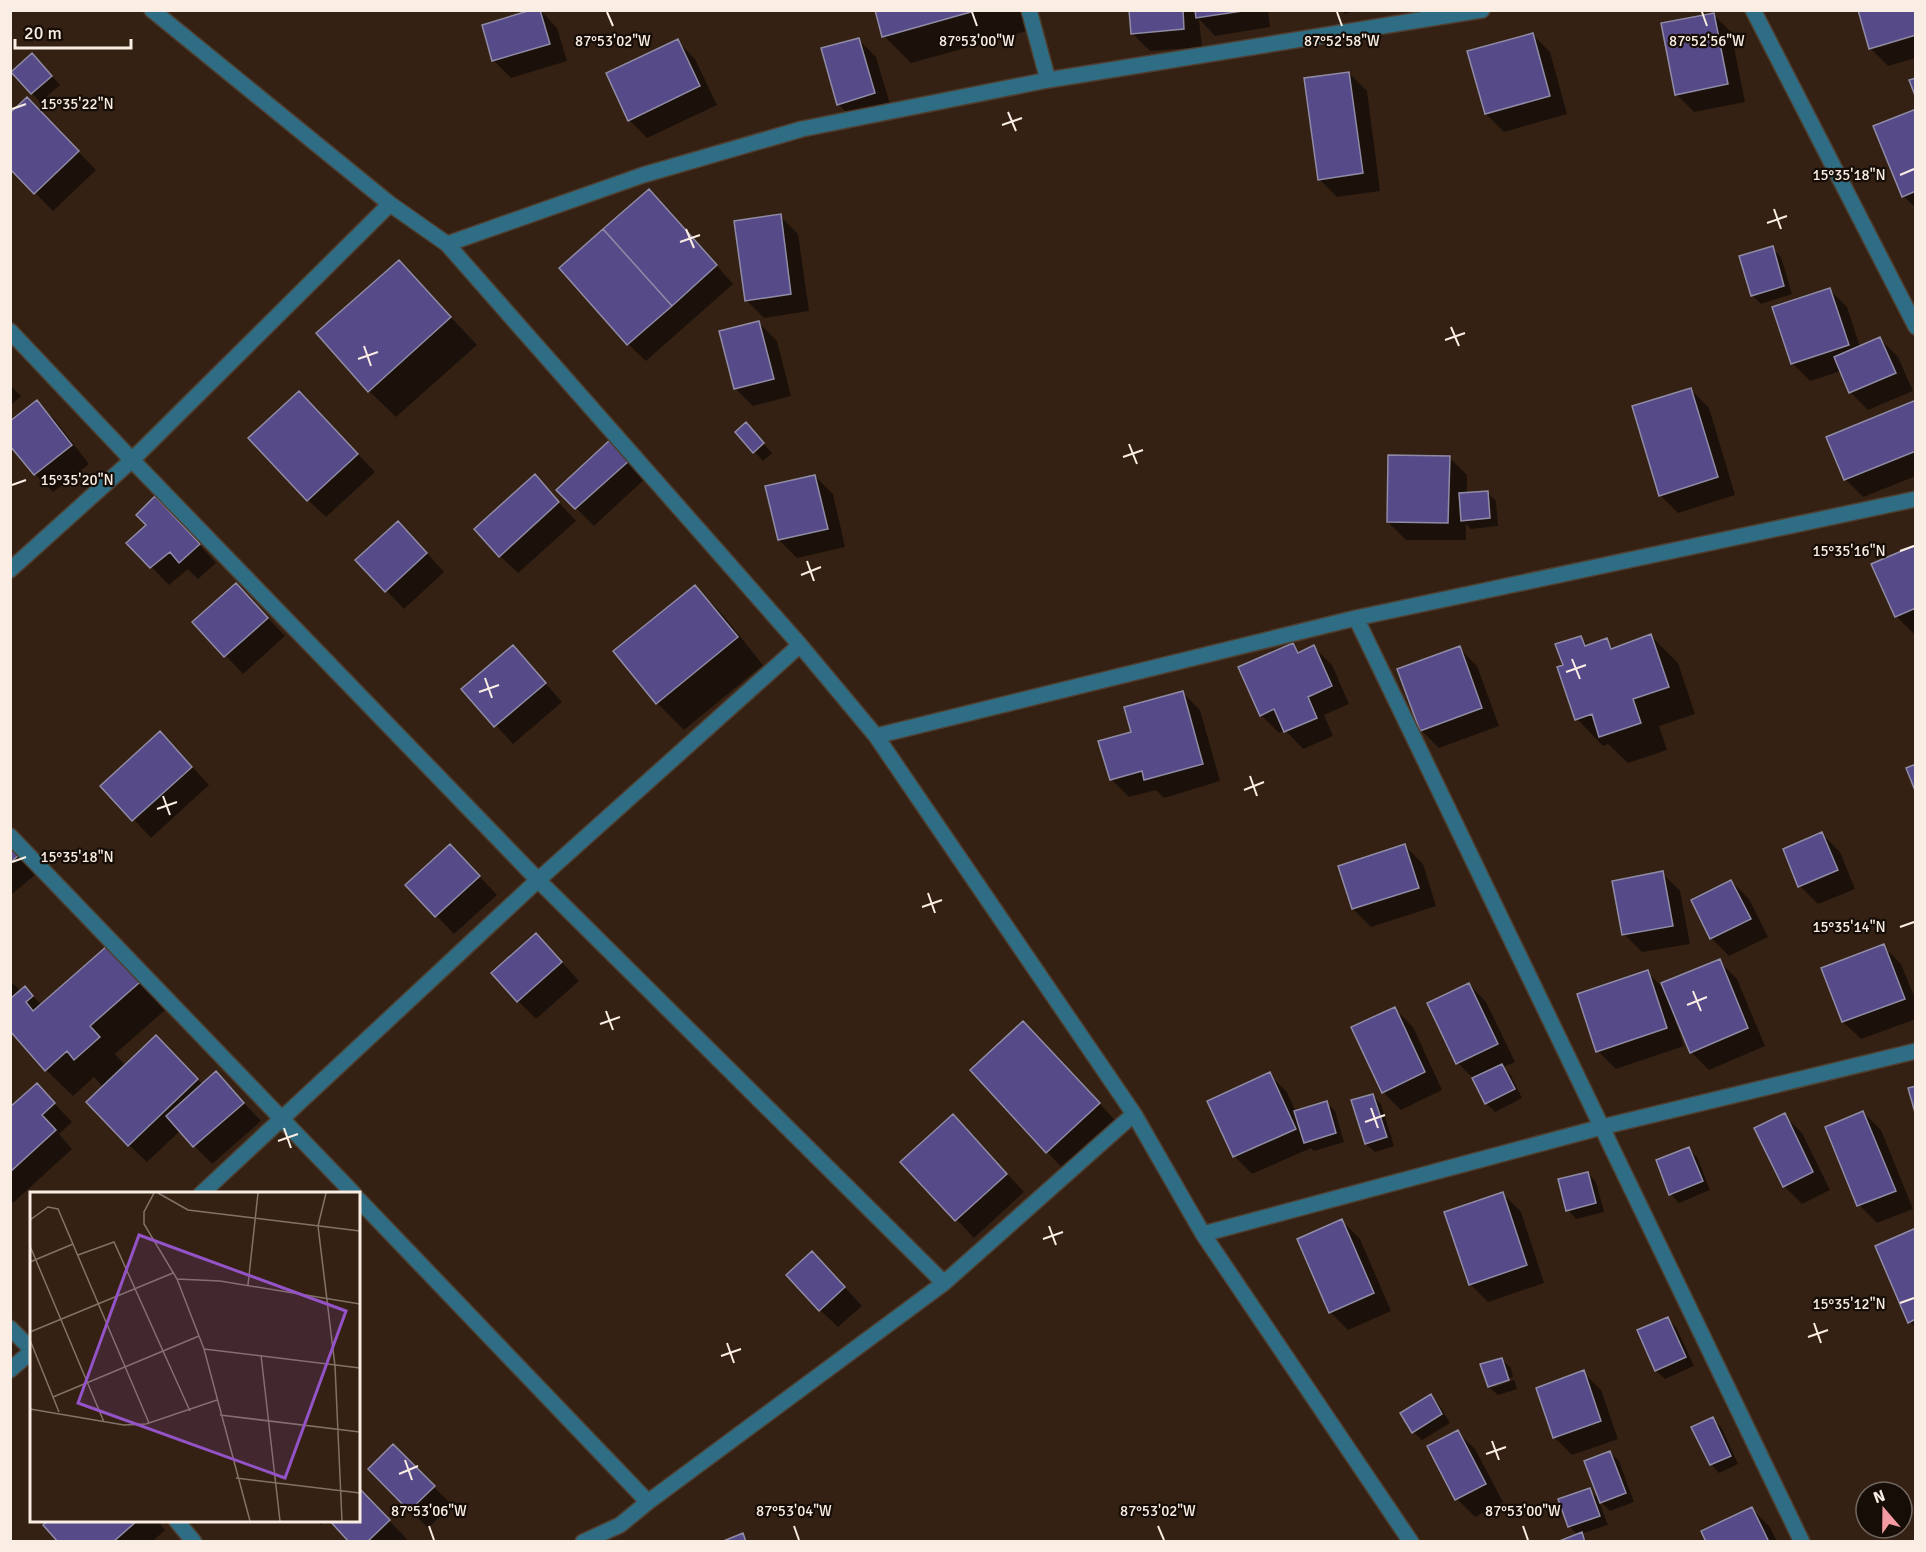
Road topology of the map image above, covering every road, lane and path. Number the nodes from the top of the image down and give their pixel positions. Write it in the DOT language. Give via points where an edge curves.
graph roads {
  1 [pos="152,10"];
  2 [pos="1029,10"];
  3 [pos="1482,10"];
  4 [pos="1753,10"];
  5 [pos="1048,80"];
  6 [pos="390,204"];
  7 [pos="447,243"];
  8 [pos="1916,327"];
  9 [pos="10,331"];
  10 [pos="132,460"];
  11 [pos="1916,499"];
  12 [pos="10,570"];
  13 [pos="1356,618"];
  14 [pos="800,645"];
  15 [pos="876,736"];
  16 [pos="10,836"];
  17 [pos="538,880"];
  18 [pos="1916,1051"];
  19 [pos="1134,1114"];
  20 [pos="282,1118"];
  21 [pos="1602,1127"];
  22 [pos="203,1192"];
  23 [pos="352,1192"];
  24 [pos="360,1200"];
  25 [pos="1203,1234"];
  26 [pos="944,1282"];
  27 [pos="10,1328"];
  28 [pos="30,1349"];
  29 [pos="30,1353"];
  30 [pos="10,1370"];
  31 [pos="648,1502"];
  32 [pos="177,1522"];
  33 [pos="194,1542"];
  34 [pos="583,1542"];
  35 [pos="1411,1542"];
  36 [pos="1802,1542"];
  1 -- 6 [label="street"];
  2 -- 5 [label="street"];
  3 -- 5 [label="street"];
  4 -- 8 [label="street"];
  5 -- 7 [label="street" via="802,129 642,175"];
  6 -- 7 [label="street"];
  6 -- 10 [label="street"];
  7 -- 14 [label="street"];
  9 -- 10 [label="street"];
  10 -- 12 [label="street"];
  10 -- 17 [label="street"];
  11 -- 13 [label="street"];
  13 -- 15 [label="street"];
  13 -- 21 [label="street"];
  14 -- 15 [label="street"];
  14 -- 17 [label="street"];
  15 -- 19 [label="street"];
  16 -- 20 [label="street"];
  17 -- 20 [label="street"];
  17 -- 26 [label="street"];
  18 -- 21 [label="street"];
  19 -- 25 [label="street"];
  19 -- 26 [label="street"];
  20 -- 22 [label="street"];
  20 -- 23 [label="street"];
  21 -- 25 [label="street"];
  21 -- 36 [label="street"];
  24 -- 31 [label="street"];
  25 -- 35 [label="street"];
  26 -- 31 [label="street"];
  27 -- 28 [label="street"];
  29 -- 30 [label="street"];
  31 -- 34 [label="street" via="620,1525"];
  32 -- 33 [label="street"];
}
